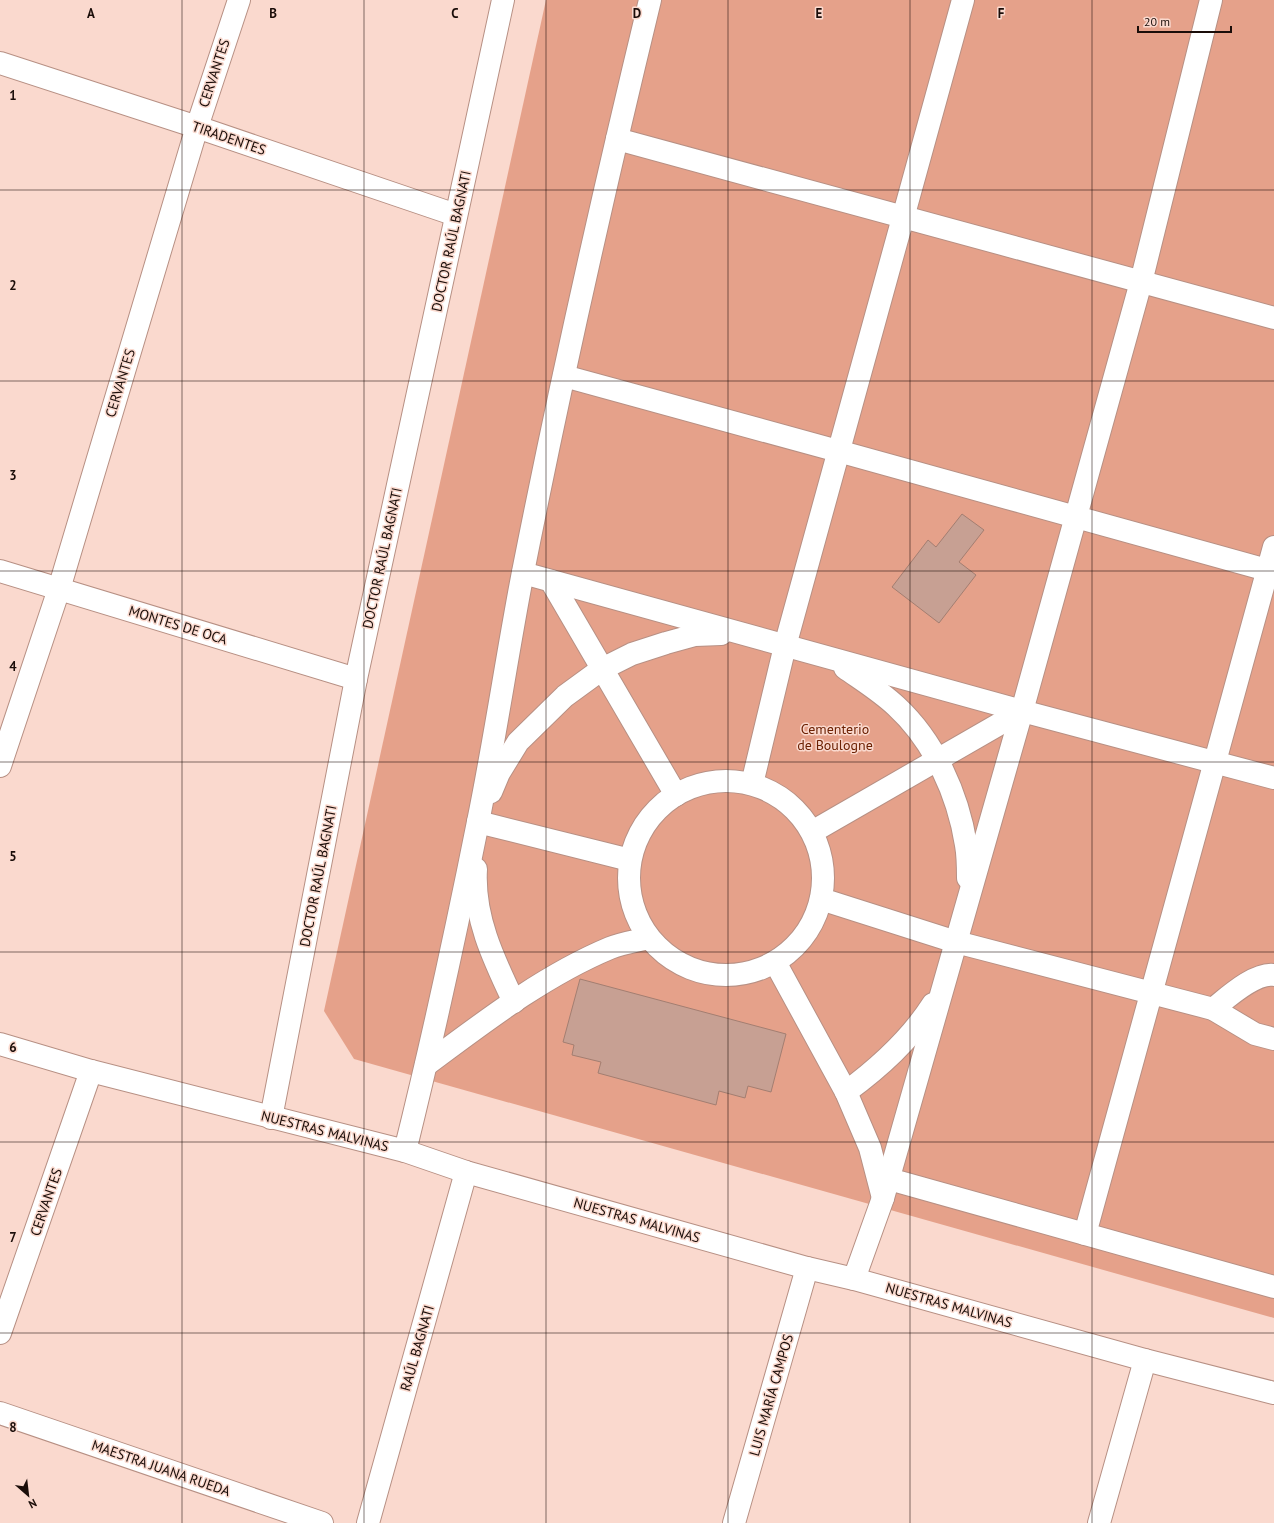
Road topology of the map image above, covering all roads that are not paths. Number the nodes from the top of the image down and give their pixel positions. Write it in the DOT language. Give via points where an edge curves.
graph roads {
  1 [pos="239,0"];
  2 [pos="502,0"];
  3 [pos="650,0"];
  4 [pos="963,0"];
  5 [pos="1210,0"];
  6 [pos="0,63"];
  7 [pos="197,127"];
  8 [pos="617,139"];
  9 [pos="456,215"];
  10 [pos="903,217"];
  11 [pos="1141,282"];
  12 [pos="1274,318"];
  13 [pos="564,376"];
  14 [pos="838,451"];
  15 [pos="1076,517"];
  16 [pos="1274,547"];
  17 [pos="0,571"];
  18 [pos="1271,571"];
  19 [pos="523,573"];
  20 [pos="551,581"];
  21 [pos="59,589"];
  22 [pos="738,633"];
  23 [pos="785,646"];
  24 [pos="831,658"];
  25 [pos="602,669"];
  26 [pos="356,679"];
  27 [pos="1022,711"];
  28 [pos="937,760"];
  29 [pos="1215,762"];
  30 [pos="0,766"];
  31 [pos="1274,778"];
  32 [pos="752,784"];
  33 [pos="676,795"];
  34 [pos="478,822"];
  35 [pos="812,832"];
  36 [pos="630,860"];
  37 [pos="969,895"];
  38 [pos="821,898"];
  39 [pos="649,938"];
  40 [pos="956,942"];
  41 [pos="775,962"];
  42 [pos="1274,975"];
  43 [pos="943,990"];
  44 [pos="1151,993"];
  45 [pos="514,1002"];
  46 [pos="1213,1009"];
  47 [pos="1274,1039"];
  48 [pos="0,1044"];
  49 [pos="426,1065"];
  50 [pos="91,1072"];
  51 [pos="846,1092"];
  52 [pos="271,1118"];
  53 [pos="405,1151"];
  54 [pos="466,1172"];
  55 [pos="886,1189"];
  56 [pos="1085,1234"];
  57 [pos="807,1268"];
  58 [pos="854,1279"];
  59 [pos="1274,1287"];
  60 [pos="0,1333"];
  61 [pos="1145,1360"];
  62 [pos="1274,1393"];
  63 [pos="0,1413"];
  64 [pos="322,1523"];
  65 [pos="368,1523"];
  66 [pos="734,1523"];
  67 [pos="1099,1523"];
  1 -- 7 [label="street, CERVANTES"];
  2 -- 9 [label="street, DOCTOR RAÚL BAGNATI"];
  3 -- 8 [label="street"];
  4 -- 10 [label="street"];
  5 -- 11 [label="street"];
  6 -- 7 [label="street, TIRADENTES"];
  7 -- 9 [label="street, TIRADENTES"];
  7 -- 21 [label="street, CERVANTES"];
  8 -- 10 [label="street"];
  8 -- 13 [label="street"];
  9 -- 26 [label="street, DOCTOR RAÚL BAGNATI"];
  10 -- 11 [label="street"];
  10 -- 14 [label="street"];
  11 -- 12 [label="street"];
  11 -- 15 [label="street"];
  13 -- 14 [label="street"];
  13 -- 19 [label="street"];
  14 -- 15 [label="street"];
  14 -- 23 [label="street"];
  15 -- 18 [label="street"];
  15 -- 27 [label="street"];
  16 -- 18 [label="street"];
  17 -- 21 [label="street, MONTES DE OCA"];
  18 -- 29 [label="street"];
  19 -- 20 [label="street"];
  19 -- 34 [label="street"];
  20 -- 22 [label="street"];
  20 -- 25 [label="street"];
  21 -- 26 [label="street, MONTES DE OCA"];
  21 -- 30 [label="street, CERVANTES"];
  22 -- 23 [label="street"];
  22 -- 25 [label="street" via="695,635 632,654"];
  23 -- 24 [label="street"];
  23 -- 32 [label="street"];
  24 -- 27 [label="street"];
  24 -- 28 [label="street" via="896,706 920,734"];
  25 -- 33 [label="street"];
  25 -- 34 [label="street" via="565,696 518,742 499,773"];
  26 -- 52 [label="street, DOCTOR RAÚL BAGNATI"];
  27 -- 28 [label="street"];
  27 -- 29 [label="street"];
  27 -- 37 [label="street"];
  28 -- 35 [label="street"];
  28 -- 37 [label="street" via="949,783 966,845"];
  29 -- 31 [label="street"];
  29 -- 44 [label="street"];
  32 -- 33 [label="street" via="713,782 700,784"];
  32 -- 35 [label="street" via="776,795 797,811"];
  33 -- 36 [label="street" via="654,812 639,835"];
  34 -- 36 [label="street"];
  34 -- 45 [label="street" via="475,886 482,926 496,965"];
  34 -- 49 [label="street"];
  35 -- 38 [label="street" via="820,853 824,876"];
  36 -- 39 [label="street" via="628,888 635,914"];
  37 -- 40 [label="street"];
  38 -- 40 [label="street"];
  38 -- 41 [label="street" via="812,924 796,946"];
  39 -- 41 [label="street" via="669,957 694,970 721,975 749,973"];
  39 -- 45 [label="street" via="612,948 556,974"];
  40 -- 43 [label="street"];
  40 -- 44 [label="street"];
  41 -- 51 [label="street"];
  42 -- 46 [label="street" via="1252,980"];
  43 -- 51 [label="street" via="921,1024 871,1074"];
  43 -- 55 [label="street"];
  44 -- 46 [label="street"];
  44 -- 56 [label="street"];
  45 -- 49 [label="street"];
  46 -- 47 [label="street" via="1255,1034"];
  48 -- 50 [label="street, NUESTRAS MALVINAS"];
  49 -- 53 [label="street"];
  50 -- 52 [label="street, NUESTRAS MALVINAS"];
  50 -- 60 [label="street, CERVANTES"];
  51 -- 55 [label="street"];
  52 -- 53 [label="street, NUESTRAS MALVINAS"];
  53 -- 54 [label="street, NUESTRAS MALVINAS"];
  54 -- 57 [label="street, NUESTRAS MALVINAS"];
  54 -- 65 [label="street, RAÚL BAGNATI"];
  55 -- 56 [label="street"];
  55 -- 58 [label="street"];
  56 -- 59 [label="street"];
  57 -- 58 [label="street, NUESTRAS MALVINAS"];
  57 -- 66 [label="street, LUIS MARÍA CAMPOS"];
  58 -- 61 [label="street, NUESTRAS MALVINAS"];
  61 -- 62 [label="street, NUESTRAS MALVINAS"];
  61 -- 67 [label="street"];
  63 -- 64 [label="street, MAESTRA JUANA RUEDA"];
}
